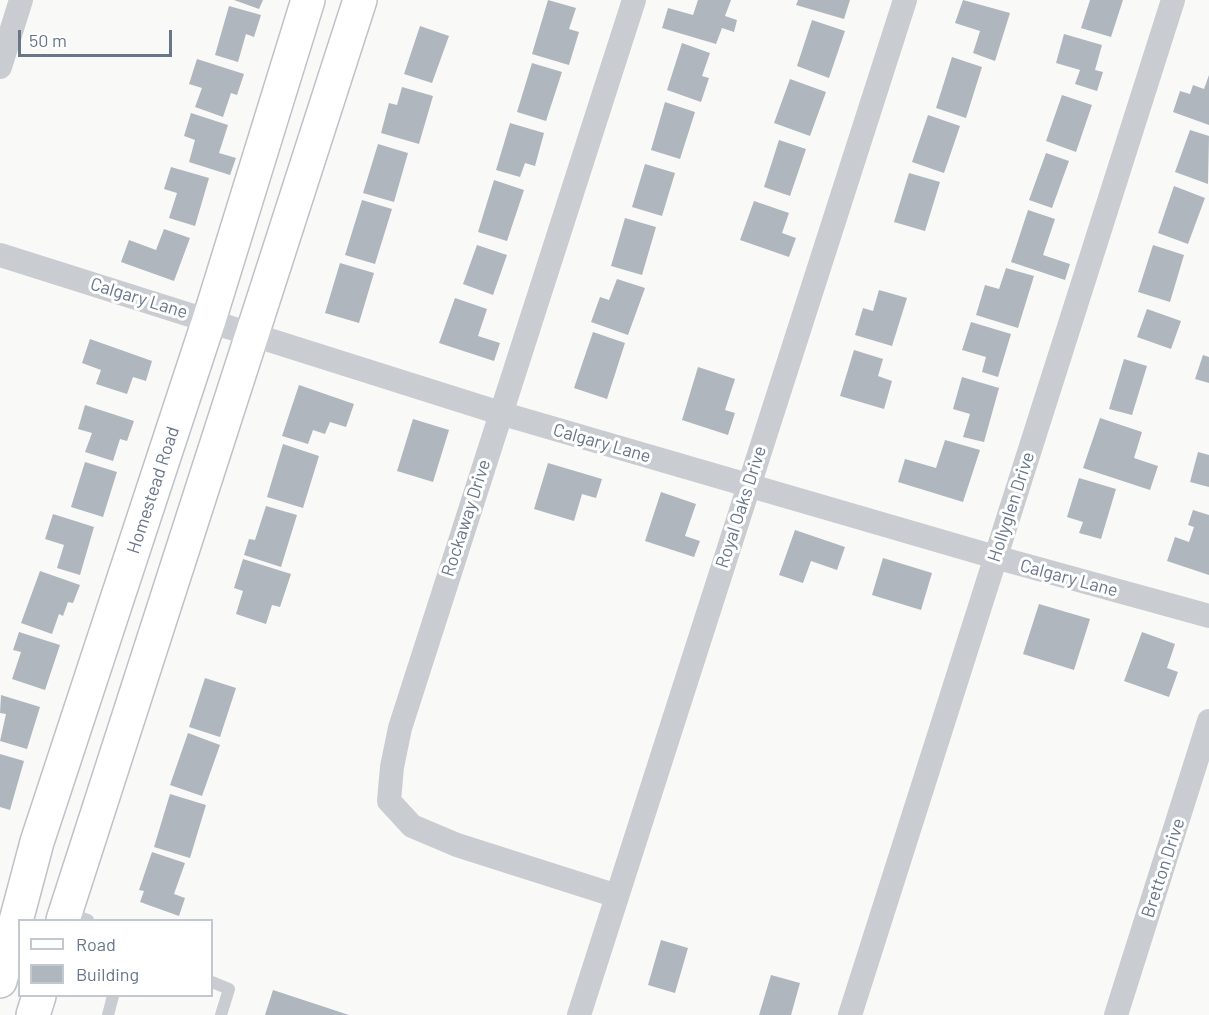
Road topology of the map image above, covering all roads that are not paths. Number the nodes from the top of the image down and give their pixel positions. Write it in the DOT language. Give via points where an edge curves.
graph roads {
  1 [pos="21,0"];
  2 [pos="308,0"];
  3 [pos="317,0"];
  4 [pos="634,0"];
  5 [pos="905,0"];
  6 [pos="1173,0"];
  7 [pos="358,6"];
  8 [pos="0,67"];
  9 [pos="0,255"];
  10 [pos="209,320"];
  11 [pos="252,333"];
  12 [pos="500,413"];
  13 [pos="748,486"];
  14 [pos="995,557"];
  15 [pos="1209,616"];
  16 [pos="102,644"];
  17 [pos="148,657"];
  18 [pos="1209,721"];
  19 [pos="37,842"];
  20 [pos="83,859"];
  21 [pos="617,896"];
  22 [pos="73,917"];
  23 [pos="0,981"];
  24 [pos="213,982"];
  25 [pos="39,997"];
  26 [pos="113,997"];
  27 [pos="33,1015"];
  28 [pos="108,1015"];
  29 [pos="221,1015"];
  30 [pos="579,1015"];
  31 [pos="850,1015"];
  32 [pos="1116,1015"];
  1 -- 8 [label="street"];
  2 -- 10 [label="main road, Homestead Road"];
  3 -- 7 [label="main road"];
  4 -- 12 [label="street, Rockaway Drive"];
  5 -- 13 [label="street, Royal Oaks Drive"];
  6 -- 14 [label="street, Hollyglen Drive"];
  7 -- 11 [label="main road"];
  9 -- 10 [label="street, Calgary Lane"];
  10 -- 11 [label="street, Calgary Lane"];
  10 -- 16 [label="main road, Homestead Road"];
  11 -- 12 [label="street, Calgary Lane"];
  11 -- 17 [label="main road"];
  12 -- 13 [label="street, Calgary Lane"];
  12 -- 21 [label="street, Rockaway Drive" via="400,728 389,801 412,826 457,845"];
  13 -- 14 [label="street, Calgary Lane"];
  13 -- 21 [label="street, Royal Oaks Drive"];
  14 -- 15 [label="street, Calgary Lane"];
  14 -- 31 [label="street, Hollyglen Drive"];
  16 -- 17 [label="main road"];
  16 -- 19 [label="main road, Homestead Road"];
  17 -- 20 [label="main road"];
  18 -- 32 [label="street, Bretton Drive"];
  19 -- 20 [label="main road"];
  19 -- 23 [label="main road, Homestead Road"];
  20 -- 22 [label="main road"];
  21 -- 30 [label="street, Royal Oaks Drive"];
  24 -- 29 [label="lane" via="229,989"];
  25 -- 27 [label="main road"];
  26 -- 28 [label="lane"];
}
